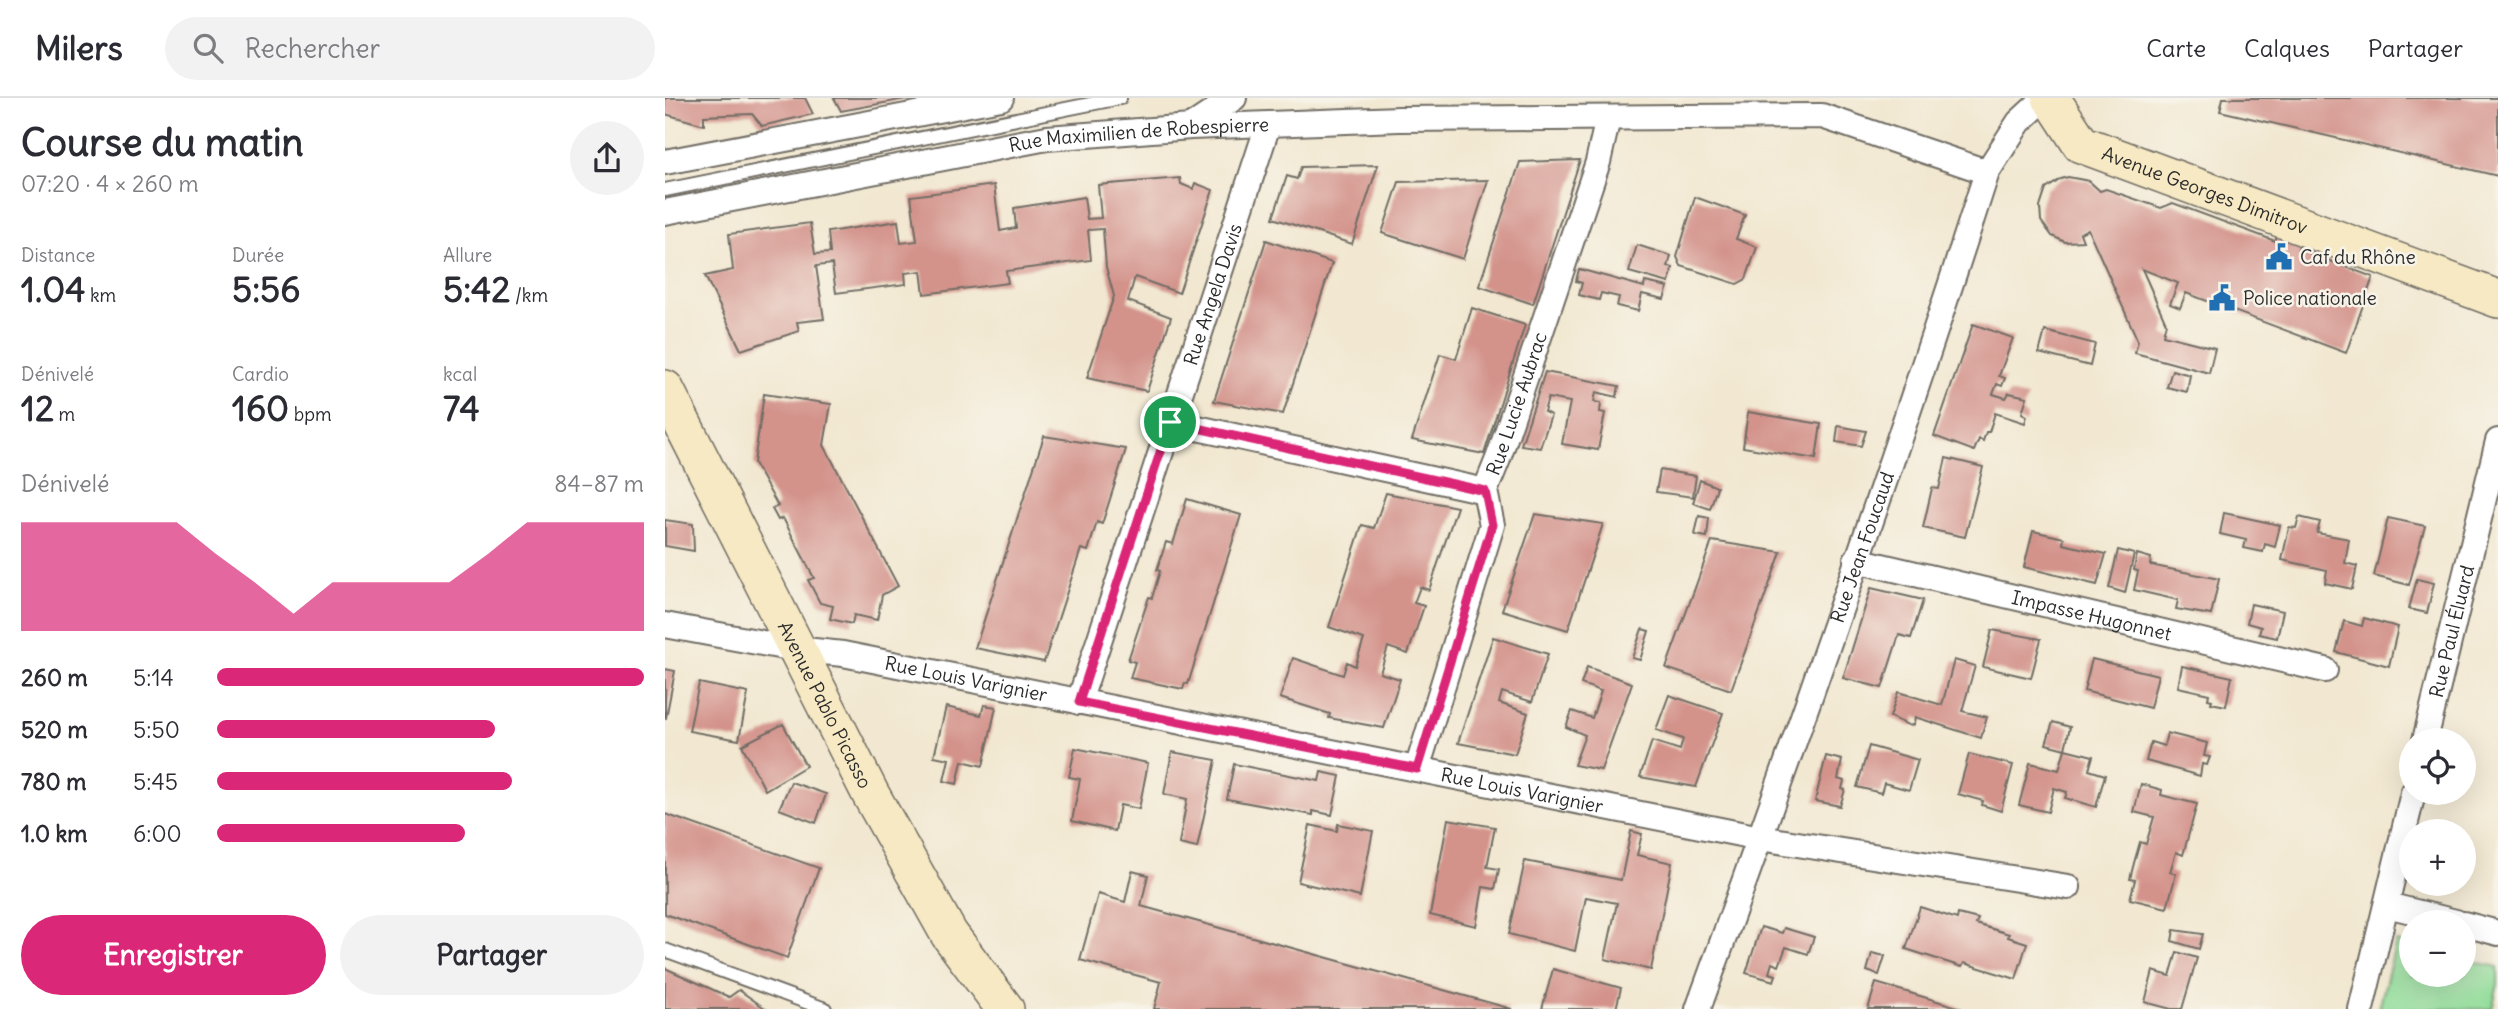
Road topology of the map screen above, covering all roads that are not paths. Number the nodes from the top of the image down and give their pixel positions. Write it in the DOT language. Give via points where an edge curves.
graph roads {
  1 [pos="1001,98"];
  2 [pos="1120,98"];
  3 [pos="1234,98"];
  4 [pos="2045,98"];
  5 [pos="2051,98"];
  6 [pos="1608,118"];
  7 [pos="1268,125"];
  8 [pos="1191,127"];
  9 [pos="665,162"];
  10 [pos="1987,172"];
  11 [pos="665,190"];
  12 [pos="665,212"];
  13 [pos="2498,299"];
  14 [pos="665,389"];
  15 [pos="1170,422"];
  16 [pos="2498,441"];
  17 [pos="1485,491"];
  18 [pos="1856,560"];
  19 [pos="665,625"];
  20 [pos="795,649"];
  21 [pos="2325,670"];
  22 [pos="1079,702"];
  23 [pos="2428,728"];
  24 [pos="1417,769"];
  25 [pos="2410,805"];
  26 [pos="1760,838"];
  27 [pos="2068,887"];
  28 [pos="2387,905"];
  29 [pos="2407,910"];
  30 [pos="2476,927"];
  31 [pos="2498,933"];
  32 [pos="665,950"];
  33 [pos="825,1009"];
  34 [pos="1005,1009"];
  35 [pos="1698,1009"];
  36 [pos="2361,1009"];
  1 -- 9 [label="street"];
  2 -- 11 [label="lane, Rue Maximilien de Robespierre"];
  3 -- 8 [label="street"];
  4 -- 10 [label="street, Rue Jean Foucaud" via="2019,122"];
  5 -- 13 [label="main road, Avenue Georges Dimitrov" via="2081,144"];
  6 -- 7 [label="street, Rue Maximilien de Robespierre"];
  6 -- 10 [label="street, Rue Maximilien de Robespierre" via="1822,116"];
  6 -- 17 [label="street, Rue Lucie Aubrac" via="1598,162"];
  7 -- 8 [label="street, Rue Maximilien de Robespierre"];
  7 -- 15 [label="street, Rue Angela Davis"];
  8 -- 12 [label="street, Rue Maximilien de Robespierre" via="1047,138"];
  10 -- 18 [label="street, Rue Jean Foucaud"];
  14 -- 20 [label="main road, Avenue Pablo Picasso"];
  15 -- 17 [label="street"];
  15 -- 22 [label="street, Rue Angela Davis"];
  16 -- 23 [label="street, Rue Paul Éluard"];
  17 -- 24 [label="street, Rue Lucie Aubrac" via="1492,525"];
  18 -- 21 [label="street, Impasse Hugonnet"];
  18 -- 26 [label="street, Rue Jean Foucaud"];
  19 -- 20 [label="street, Rue Louis Varignier"];
  20 -- 22 [label="street, Rue Louis Varignier" via="843,654"];
  20 -- 34 [label="main road, Avenue Pablo Picasso" via="949,934"];
  22 -- 24 [label="street, Rue Louis Varignier"];
  24 -- 26 [label="street, Rue Louis Varignier"];
  25 -- 28 [label="street"];
  26 -- 27 [label="street, Rue Louis Varignier"];
  26 -- 35 [label="street, Rue Jean Foucaud"];
  28 -- 29 [label="street"];
  28 -- 36 [label="street"];
  30 -- 31 [label="street"];
  32 -- 33 [label="lane"];
}
